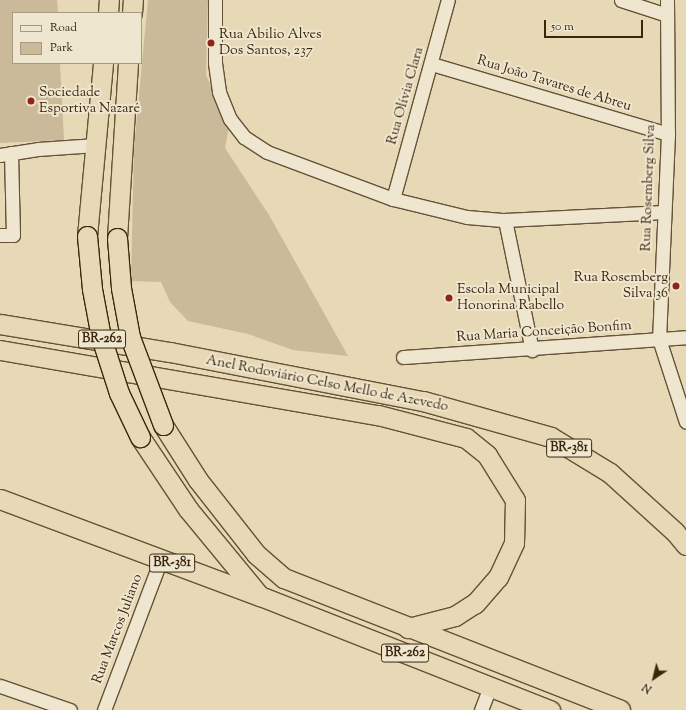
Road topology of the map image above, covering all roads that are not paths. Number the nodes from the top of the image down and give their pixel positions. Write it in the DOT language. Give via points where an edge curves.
graph roads {
  1 [pos="134,0"];
  2 [pos="215,0"];
  3 [pos="448,0"];
  4 [pos="621,0"];
  5 [pos="667,0"];
  6 [pos="132,12"];
  7 [pos="667,15"];
  8 [pos="104,64"];
  9 [pos="128,64"];
  10 [pos="432,64"];
  11 [pos="668,134"];
  12 [pos="96,145"];
  13 [pos="6,154"];
  14 [pos="394,199"];
  15 [pos="664,212"];
  16 [pos="505,220"];
  17 [pos="6,235"];
  18 [pos="0,324"];
  19 [pos="686,338"];
  20 [pos="659,339"];
  21 [pos="0,350"];
  22 [pos="532,350"];
  23 [pos="403,357"];
  24 [pos="686,422"];
  25 [pos="0,499"];
  26 [pos="686,545"];
  27 [pos="161,559"];
  28 [pos="260,596"];
  29 [pos="408,628"];
  30 [pos="0,686"];
  31 [pos="490,686"];
  32 [pos="484,709"];
  33 [pos="70,710"];
  34 [pos="104,710"];
  35 [pos="550,710"];
  36 [pos="620,710"];
  1 -- 6 [label="highway"];
  2 -- 14 [label="street" via="215,63 219,92 230,119 244,137 268,152"];
  3 -- 10 [label="street, Rua Olívia Clara"];
  4 -- 7 [label="street"];
  5 -- 7 [label="street, Rua Rosemberg Silva"];
  7 -- 11 [label="street, Rua Rosemberg Silva"];
  8 -- 12 [label="highway, BR-262"];
  9 -- 29 [label="highway, BR-262, bridge" via="117,238 121,288 130,337 163,425 198,480 256,554 284,578"];
  10 -- 11 [label="street, Rua João Tavares de Abreu"];
  10 -- 14 [label="street, Rua Olívia Clara"];
  11 -- 15 [label="street, Rua Rosemberg Silva"];
  12 -- 13 [label="street"];
  12 -- 28 [label="highway, BR-262, bridge" via="88,236 92,288 101,337 119,393 140,437 188,509"];
  13 -- 17 [label="street"];
  14 -- 16 [label="street" via="467,217"];
  15 -- 16 [label="street"];
  15 -- 20 [label="street, Rua Rosemberg Silva"];
  16 -- 22 [label="street"];
  18 -- 26 [label="highway, Anel Rodoviário Celso Mello de Azevedo / BR-381" via="170,352 423,401 551,437 610,473"];
  19 -- 20 [label="street, Rua Maria Conceição Bonfim"];
  20 -- 22 [label="street, Rua Maria Conceição Bonfim"];
  20 -- 24 [label="street, Rua Rosemberg Silva"];
  21 -- 29 [label="highway" via="378,415 466,438 487,455 515,500 514,543 498,578 475,604 455,616"];
  22 -- 23 [label="street, Rua Maria Conceição Bonfim"];
  25 -- 27 [label="highway, BR-381"];
  27 -- 28 [label="highway, BR-381"];
  27 -- 34 [label="street, Rua Marcos Juliano"];
  28 -- 31 [label="highway, BR-262"];
  29 -- 36 [label="highway, BR-262"];
  30 -- 33 [label="street"];
  31 -- 32 [label="street"];
  31 -- 35 [label="highway, BR-262"];
}
